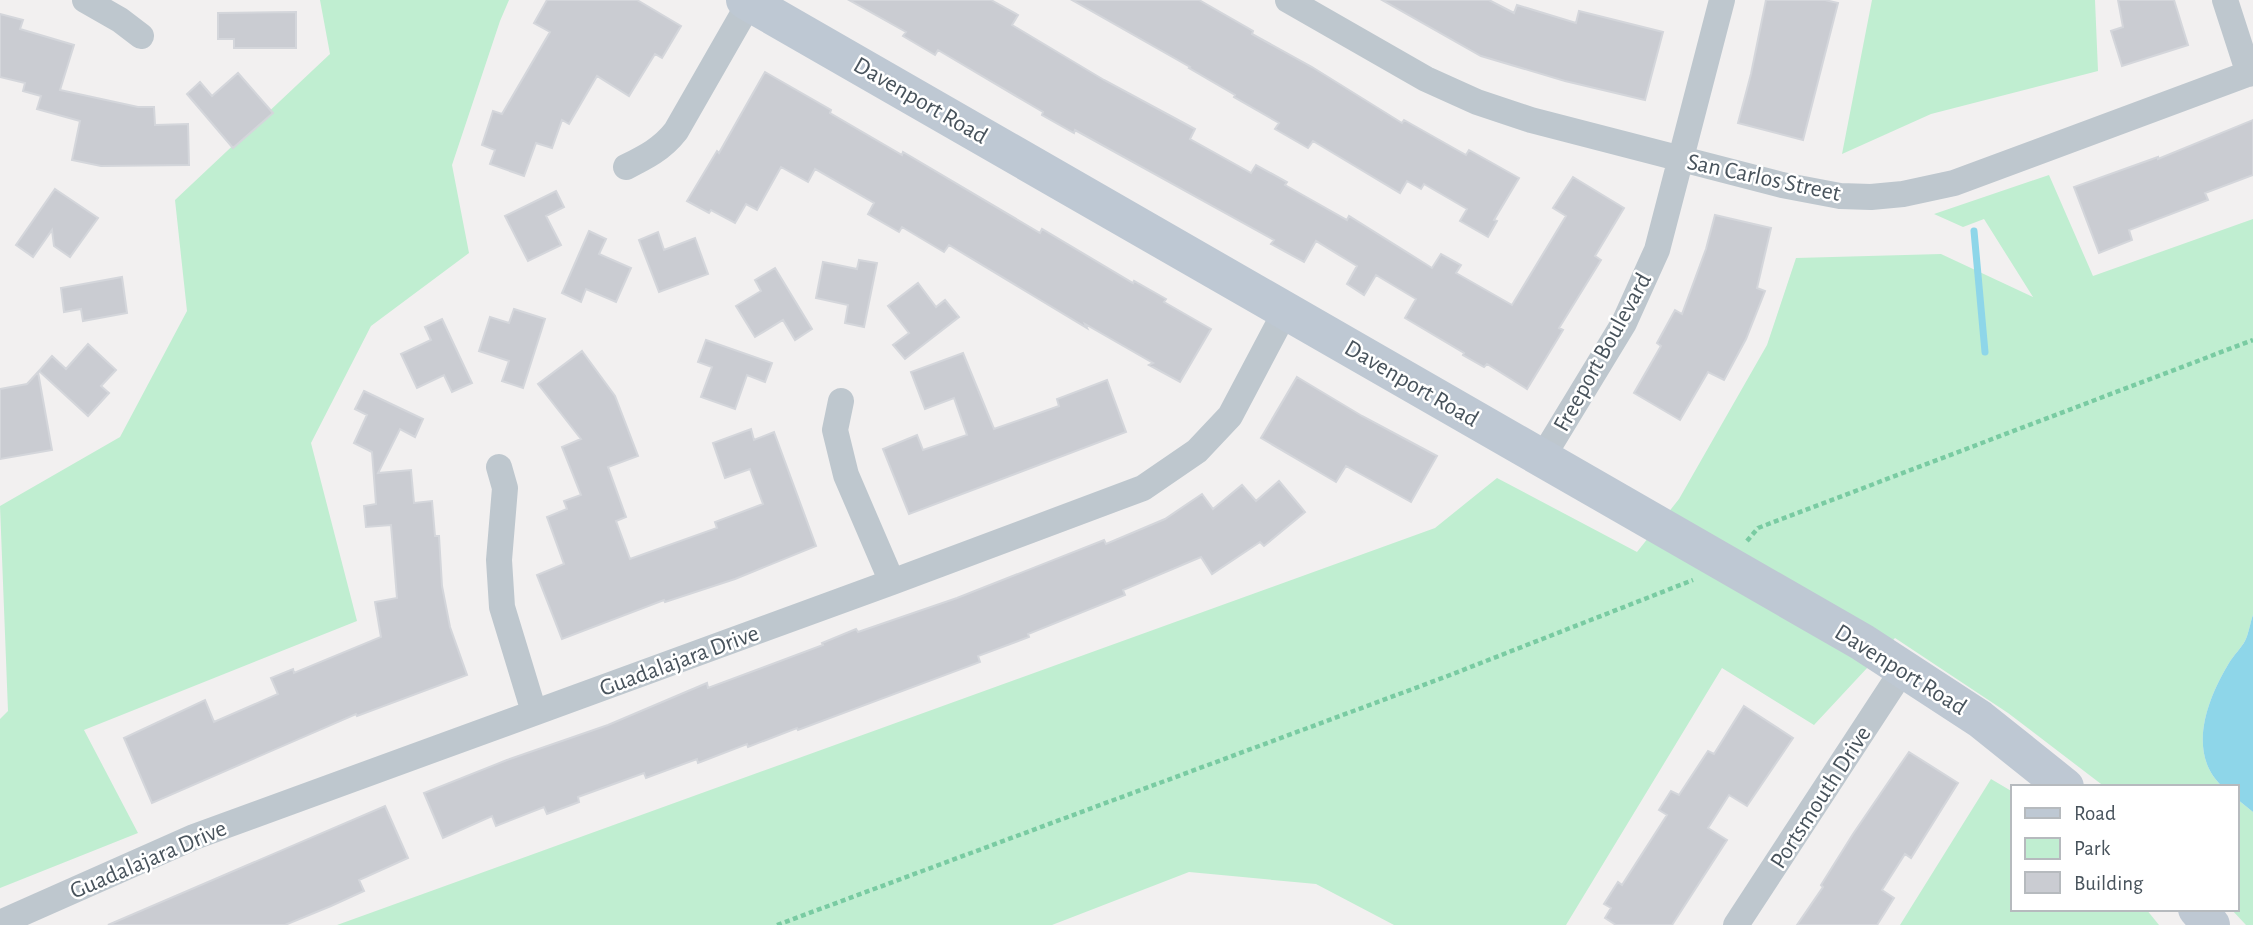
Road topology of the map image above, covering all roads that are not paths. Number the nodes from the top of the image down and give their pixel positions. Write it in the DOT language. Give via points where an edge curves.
graph roads {
  1 [pos="85,0"];
  2 [pos="1287,0"];
  3 [pos="1723,0"];
  4 [pos="2225,0"];
  5 [pos="748,1"];
  6 [pos="141,36"];
  7 [pos="2251,73"];
  8 [pos="1682,159"];
  9 [pos="625,167"];
  10 [pos="1286,310"];
  11 [pos="841,401"];
  12 [pos="1542,458"];
  13 [pos="499,467"];
  14 [pos="892,583"];
  15 [pos="1904,668"];
  16 [pos="534,712"];
  17 [pos="2062,785"];
  18 [pos="2199,911"];
  19 [pos="0,923"];
  20 [pos="1736,925"];
  21 [pos="2211,925"];
  1 -- 6 [label="street"];
  2 -- 8 [label="street, San Carlos Street" via="1426,79 1477,102"];
  3 -- 8 [label="street, Freeport Boulevard"];
  4 -- 7 [label="street"];
  5 -- 9 [label="street" via="676,131 651,155"];
  5 -- 10 [label="street, Davenport Road"];
  7 -- 8 [label="street, San Carlos Street" via="1954,183 1903,194 1840,196"];
  8 -- 12 [label="street, Freeport Boulevard" via="1657,250 1624,323"];
  10 -- 12 [label="street, Davenport Road"];
  10 -- 14 [label="street, Guadalajara Drive" via="1230,416 1197,451 1143,488"];
  11 -- 14 [label="street" via="835,430 846,475"];
  12 -- 15 [label="street, Davenport Road"];
  13 -- 16 [label="street" via="505,488 499,560 502,607"];
  14 -- 16 [label="street, Guadalajara Drive"];
  15 -- 17 [label="street, Davenport Road" via="1980,719"];
  15 -- 20 [label="street, Portsmouth Drive"];
  16 -- 19 [label="street, Guadalajara Drive" via="194,837"];
  18 -- 21 [label="street"];
}
